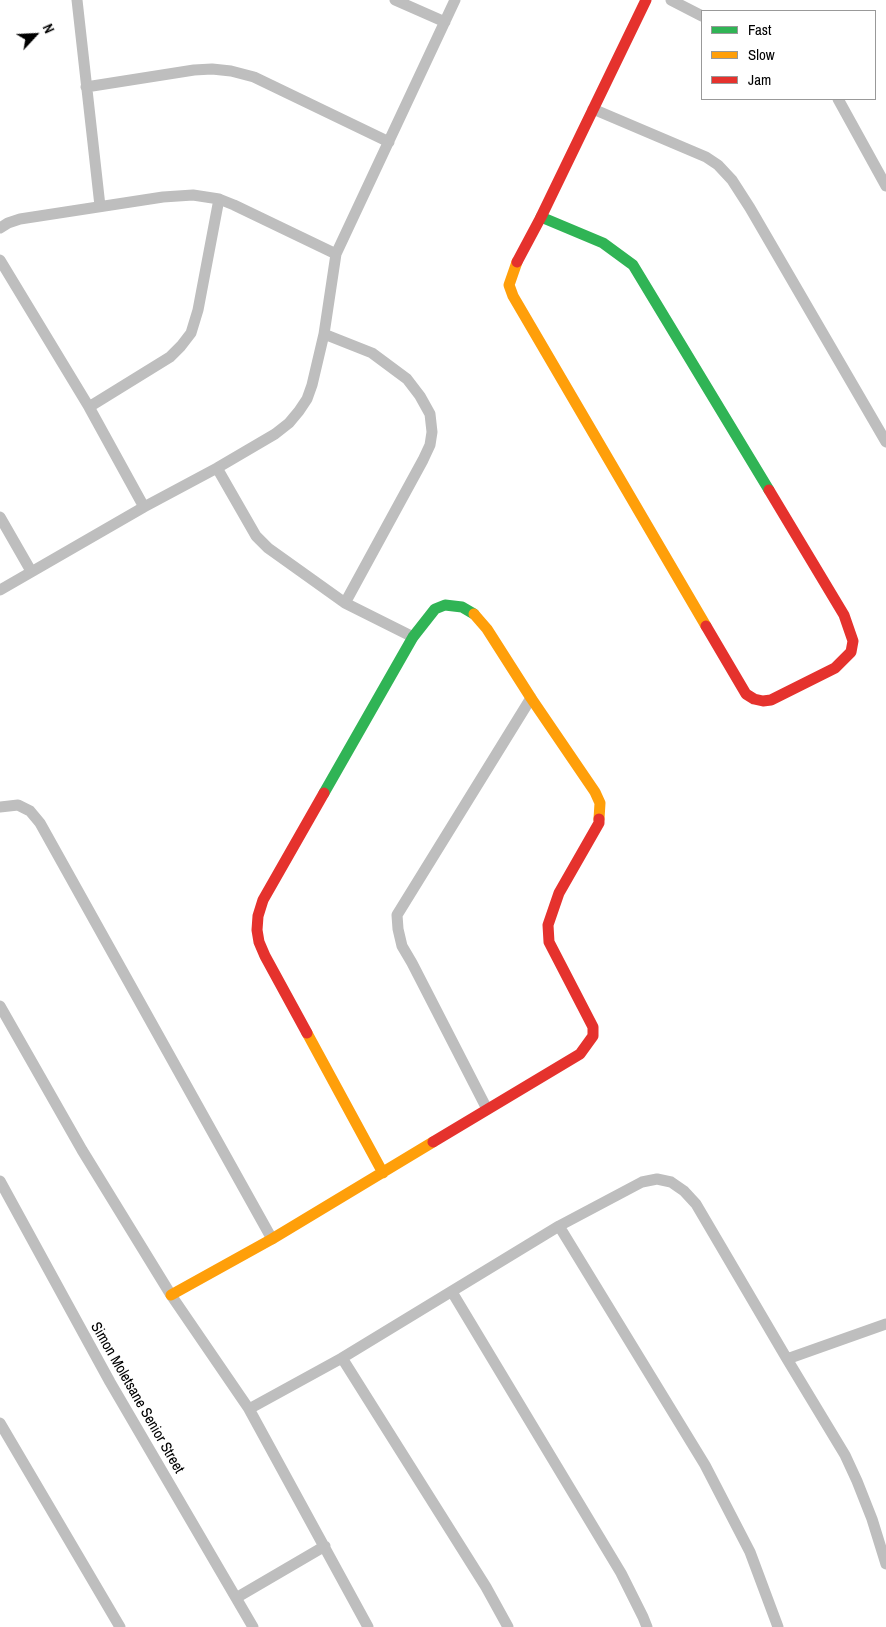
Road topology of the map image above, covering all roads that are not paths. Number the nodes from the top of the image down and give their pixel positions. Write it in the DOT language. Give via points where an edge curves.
graph roads {
  1 [pos="77,0"];
  2 [pos="394,0"];
  3 [pos="455,0"];
  4 [pos="646,0"];
  5 [pos="671,0"];
  6 [pos="701,15"];
  7 [pos="445,22"];
  8 [pos="86,87"];
  9 [pos="839,100"];
  10 [pos="593,109"];
  11 [pos="389,142"];
  12 [pos="886,186"];
  13 [pos="219,199"];
  14 [pos="100,206"];
  15 [pos="541,217"];
  16 [pos="0,228"];
  17 [pos="336,254"];
  18 [pos="0,260"];
  19 [pos="324,334"];
  20 [pos="90,407"];
  21 [pos="886,442"];
  22 [pos="218,468"];
  23 [pos="144,506"];
  24 [pos="0,517"];
  25 [pos="31,571"];
  26 [pos="0,590"];
  27 [pos="345,603"];
  28 [pos="413,637"];
  29 [pos="531,698"];
  30 [pos="0,807"];
  31 [pos="0,1006"];
  32 [pos="487,1109"];
  33 [pos="382,1173"];
  34 [pos="0,1181"];
  35 [pos="559,1226"];
  36 [pos="272,1239"];
  37 [pos="452,1292"];
  38 [pos="171,1295"];
  39 [pos="886,1324"];
  40 [pos="342,1358"];
  41 [pos="787,1359"];
  42 [pos="249,1408"];
  43 [pos="0,1423"];
  44 [pos="325,1546"];
  45 [pos="886,1564"];
  46 [pos="236,1598"];
  47 [pos="120,1627"];
  48 [pos="253,1627"];
  49 [pos="368,1627"];
  50 [pos="508,1627"];
  51 [pos="647,1627"];
  52 [pos="778,1627"];
  1 -- 8 [label="street"];
  2 -- 7 [label="street"];
  3 -- 7 [label="street"];
  4 -- 10 [label="street"];
  5 -- 6 [label="street"];
  7 -- 11 [label="street"];
  8 -- 11 [label="street" via="194,70 231,71 254,77"];
  8 -- 14 [label="street"];
  9 -- 12 [label="street"];
  10 -- 15 [label="street"];
  10 -- 21 [label="street" via="706,157 732,180"];
  11 -- 17 [label="street"];
  13 -- 14 [label="street" via="193,195"];
  13 -- 17 [label="street"];
  13 -- 20 [label="street" via="191,332 170,357"];
  14 -- 16 [label="street" via="20,219"];
  15 -- 15 [label="street" via="511,275 509,285 513,296 738,682 754,699 771,700 835,668 851,652 853,641 844,614 633,265 603,243"];
  17 -- 19 [label="street"];
  18 -- 20 [label="street"];
  19 -- 22 [label="street" via="312,385 299,411 274,434"];
  19 -- 27 [label="street" via="372,353 407,379 430,414 432,432 423,460"];
  20 -- 23 [label="street"];
  22 -- 23 [label="street"];
  22 -- 27 [label="street" via="256,536"];
  23 -- 25 [label="street"];
  24 -- 25 [label="street"];
  25 -- 26 [label="street"];
  27 -- 28 [label="street"];
  28 -- 29 [label="street" via="435,609 446,605 462,607 473,613 487,629"];
  28 -- 33 [label="street" via="263,900 257,930 265,956"];
  29 -- 32 [label="street" via="397,915 402,946"];
  29 -- 32 [label="street" via="600,803 599,823 559,893 548,925 549,942 593,1027 593,1036 580,1054"];
  30 -- 36 [label="street" via="18,805 30,811 40,823"];
  31 -- 38 [label="street" via="82,1150"];
  32 -- 33 [label="street"];
  33 -- 36 [label="street"];
  34 -- 46 [label="street, Simon Moletsane Senior Street" via="110,1382"];
  35 -- 37 [label="street"];
  35 -- 41 [label="street" via="642,1182 657,1178 671,1182 696,1204"];
  35 -- 52 [label="street" via="705,1465 750,1552"];
  36 -- 38 [label="street"];
  37 -- 40 [label="street"];
  37 -- 51 [label="street" via="621,1573"];
  38 -- 42 [label="street"];
  39 -- 41 [label="street"];
  40 -- 42 [label="street"];
  40 -- 50 [label="street"];
  41 -- 45 [label="street" via="845,1456 872,1519"];
  42 -- 44 [label="street"];
  43 -- 47 [label="street"];
  44 -- 46 [label="street"];
  44 -- 49 [label="street"];
  46 -- 48 [label="street, Simon Moletsane Senior Street"];
}
